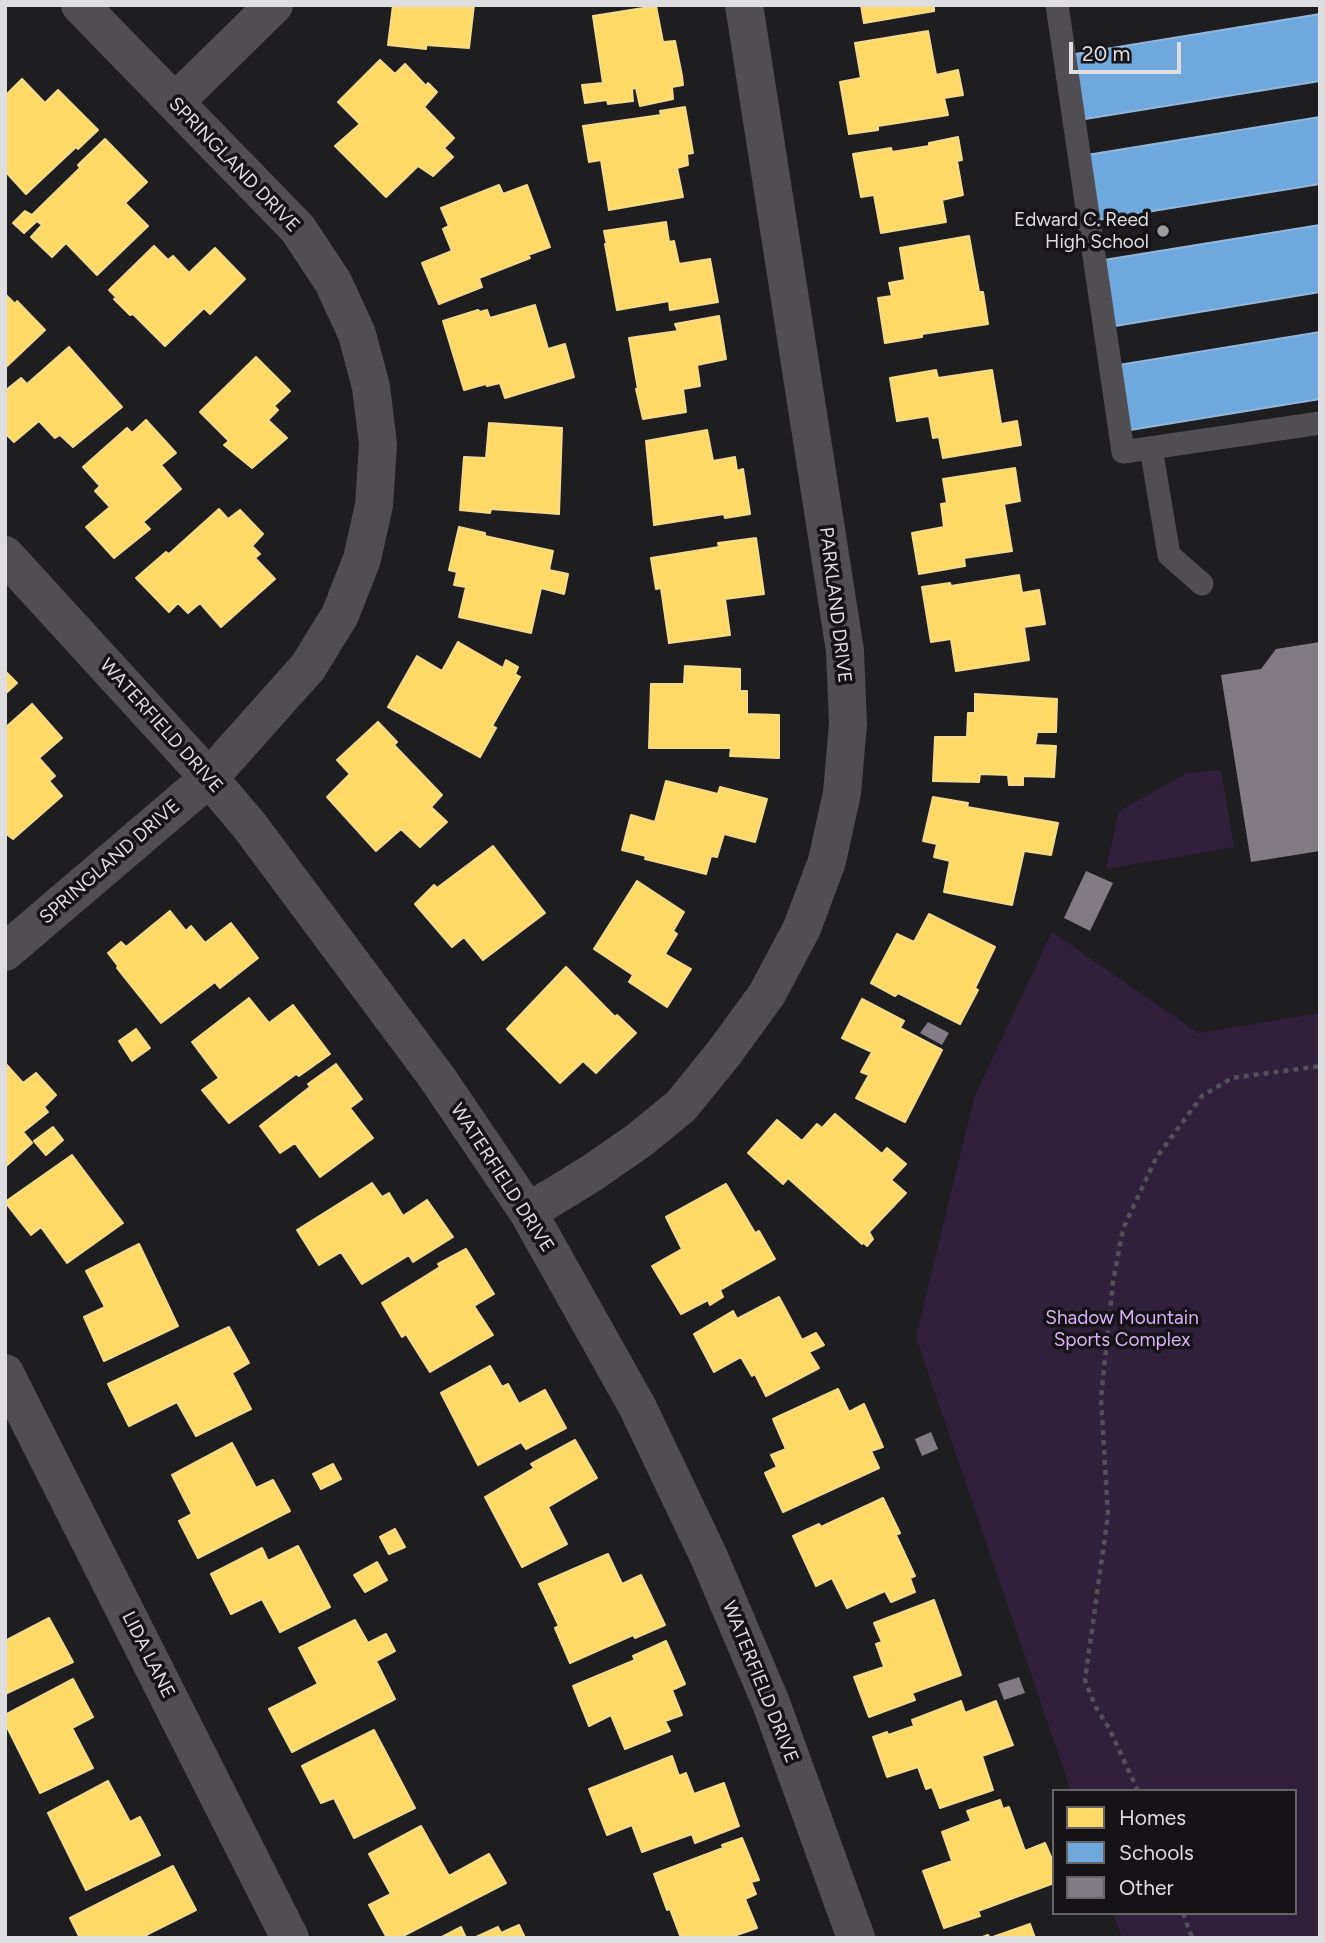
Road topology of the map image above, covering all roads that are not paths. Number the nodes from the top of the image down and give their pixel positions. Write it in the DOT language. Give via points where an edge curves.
graph roads {
  1 [pos="80,5"];
  2 [pos="274,5"];
  3 [pos="744,5"];
  4 [pos="1057,5"];
  5 [pos="175,102"];
  6 [pos="1320,423"];
  7 [pos="1152,448"];
  8 [pos="5,555"];
  9 [pos="1202,584"];
  10 [pos="209,778"];
  11 [pos="5,952"];
  12 [pos="528,1212"];
  13 [pos="5,1373"];
  14 [pos="290,1938"];
  15 [pos="856,1938"];
  1 -- 5 [label="street, SPRINGLAND DRIVE"];
  2 -- 5 [label="street"];
  3 -- 12 [label="street, PARKLAND DRIVE" via="845,651 848,724 842,793 827,861 802,928 767,994 724,1053 681,1106 649,1132 592,1174"];
  4 -- 7 [label="lane" via="1123,452"];
  5 -- 10 [label="street, SPRINGLAND DRIVE" via="298,229 333,282 357,334 371,387 378,444 374,505 362,559 340,615 308,667"];
  6 -- 7 [label="lane"];
  7 -- 9 [label="lane" via="1169,555"];
  8 -- 10 [label="street, WATERFIELD DRIVE"];
  10 -- 11 [label="street, SPRINGLAND DRIVE"];
  10 -- 12 [label="street, WATERFIELD DRIVE" via="438,1079"];
  12 -- 15 [label="street, WATERFIELD DRIVE" via="636,1406 709,1557 771,1703"];
  13 -- 14 [label="street, LIDA LANE"];
}
